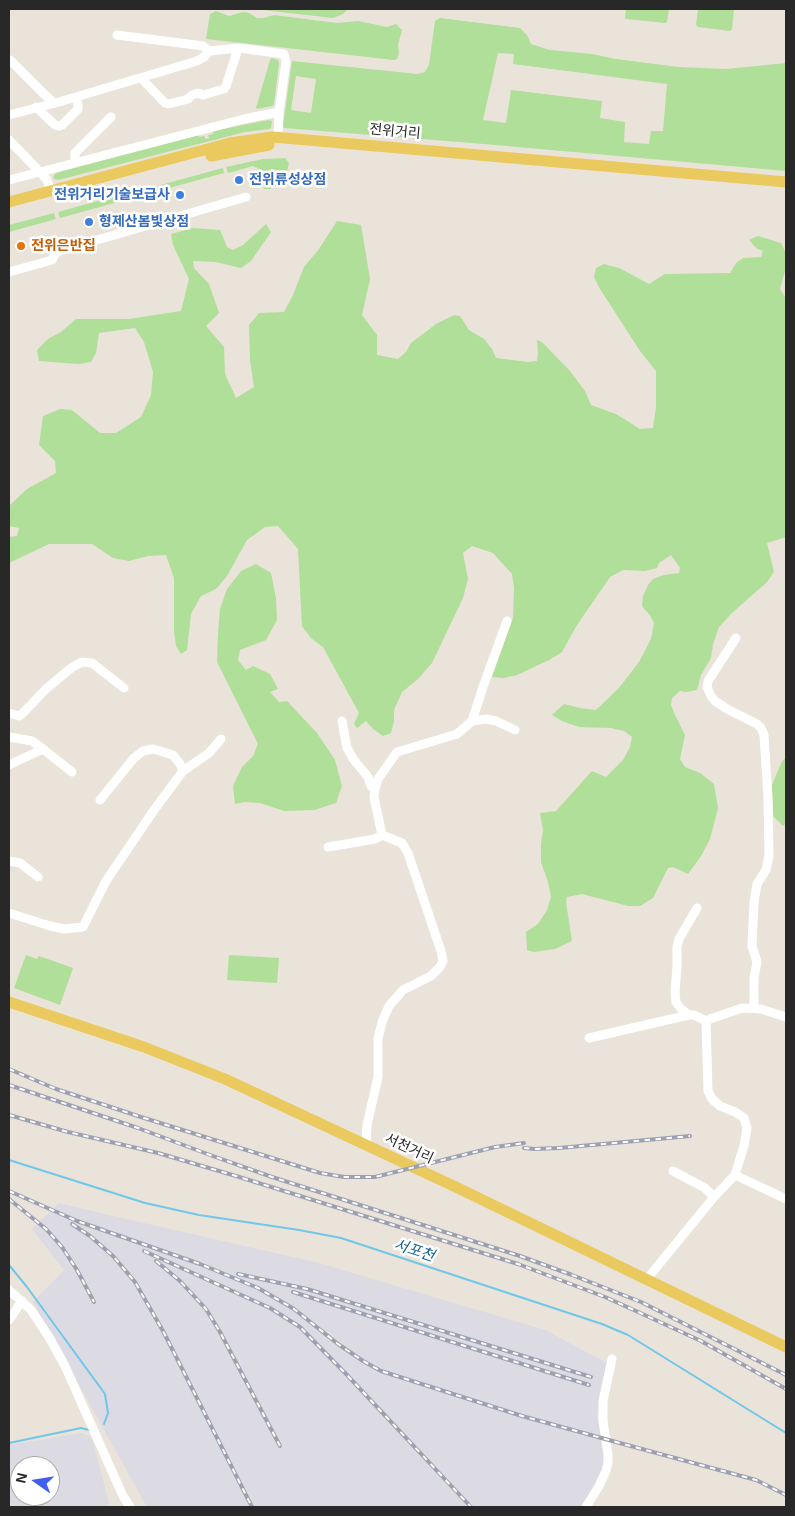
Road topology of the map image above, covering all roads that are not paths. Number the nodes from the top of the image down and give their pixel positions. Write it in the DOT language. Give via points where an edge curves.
graph roads {
  1 [pos="117,35"];
  2 [pos="238,48"];
  3 [pos="209,51"];
  4 [pos="10,60"];
  5 [pos="140,78"];
  6 [pos="76,97"];
  7 [pos="54,103"];
  8 [pos="36,107"];
  9 [pos="279,112"];
  10 [pos="9,115"];
  11 [pos="111,117"];
  12 [pos="278,137"];
  13 [pos="9,140"];
  14 [pos="76,162"];
  15 [pos="40,172"];
  16 [pos="9,180"];
  17 [pos="786,182"];
  18 [pos="786,190"];
  19 [pos="51,191"];
  20 [pos="246,197"];
  21 [pos="9,202"];
  22 [pos="9,209"];
  23 [pos="9,272"];
  24 [pos="507,621"];
  25 [pos="736,638"];
  26 [pos="124,688"];
  27 [pos="9,713"];
  28 [pos="342,721"];
  29 [pos="472,721"];
  30 [pos="515,730"];
  31 [pos="9,737"];
  32 [pos="221,739"];
  33 [pos="43,749"];
  34 [pos="9,765"];
  35 [pos="183,771"];
  36 [pos="72,772"];
  37 [pos="374,789"];
  38 [pos="100,800"];
  39 [pos="382,835"];
  40 [pos="328,847"];
  41 [pos="9,861"];
  42 [pos="38,877"];
  43 [pos="697,908"];
  44 [pos="9,913"];
  45 [pos="9,1002"];
  46 [pos="754,1008"];
  47 [pos="689,1015"];
  48 [pos="786,1017"];
  49 [pos="706,1022"];
  50 [pos="589,1038"];
  51 [pos="366,1145"];
  52 [pos="673,1172"];
  53 [pos="735,1175"];
  54 [pos="714,1196"];
  55 [pos="786,1199"];
  56 [pos="647,1279"];
  57 [pos="9,1290"];
  58 [pos="22,1300"];
  59 [pos="9,1320"];
  60 [pos="786,1348"];
  61 [pos="612,1359"];
  62 [pos="130,1507"];
  63 [pos="586,1507"];
  1 -- 3 [label="street" via="196,44"];
  2 -- 3 [label="street"];
  2 -- 5 [label="street" via="224,89 203,95 198,93 169,104"];
  2 -- 9 [label="street" via="284,54 286,57"];
  3 -- 5 [label="street" via="197,61"];
  4 -- 7 [label="street"];
  5 -- 6 [label="street"];
  6 -- 7 [label="street"];
  6 -- 8 [label="street" via="78,109 59,126"];
  7 -- 8 [label="street"];
  8 -- 10 [label="street"];
  9 -- 12 [label="street"];
  9 -- 14 [label="street"];
  11 -- 14 [label="street" via="75,153"];
  12 -- 17 [label="main road, 전위거리"];
  12 -- 19 [label="main road, 전위거리" via="230,143"];
  13 -- 15 [label="street"];
  14 -- 15 [label="street"];
  15 -- 16 [label="street"];
  15 -- 19 [label="street"];
  18 -- 22 [label="main road, 전위거리" via="696,179 273,145 223,153"];
  19 -- 21 [label="main road, 전위거리"];
  20 -- 23 [label="street" via="59,251 52,260"];
  24 -- 29 [label="street"];
  25 -- 46 [label="street" via="707,687 715,701 757,724 764,735 769,856 766,870 757,884 754,902 752,946 757,962"];
  26 -- 27 [label="street" via="92,663 82,662 71,668 22,714 15,716"];
  28 -- 37 [label="street" via="347,748"];
  29 -- 30 [label="street" via="496,721"];
  29 -- 37 [label="street" via="457,734 397,752"];
  31 -- 33 [label="street" via="32,741"];
  32 -- 35 [label="street" via="209,753"];
  33 -- 34 [label="street"];
  33 -- 36 [label="street"];
  35 -- 38 [label="street" via="173,755 153,749 143,751"];
  35 -- 44 [label="street" via="106,881 83,927 64,929"];
  37 -- 39 [label="street"];
  39 -- 40 [label="street"];
  39 -- 51 [label="street" via="402,843 408,853 443,961 431,976 403,990 389,1006 382,1022 378,1039 378,1077"];
  41 -- 42 [label="street" via="20,863"];
  43 -- 47 [label="street" via="677,947 676,1002"];
  45 -- 51 [label="main road, 서천거리" via="198,1068"];
  46 -- 48 [label="street"];
  46 -- 49 [label="street" via="742,1008"];
  47 -- 49 [label="street"];
  47 -- 50 [label="street"];
  49 -- 53 [label="street" via="708,1090 720,1106 744,1118 747,1128"];
  51 -- 56 [label="main road, 서천거리"];
  52 -- 54 [label="street"];
  53 -- 54 [label="street"];
  53 -- 55 [label="street"];
  54 -- 56 [label="street"];
  56 -- 60 [label="main road, 서천거리"];
  57 -- 58 [label="street"];
  58 -- 59 [label="street"];
  58 -- 62 [label="street" via="65,1366"];
  61 -- 63 [label="street" via="603,1401 608,1462"];
}
